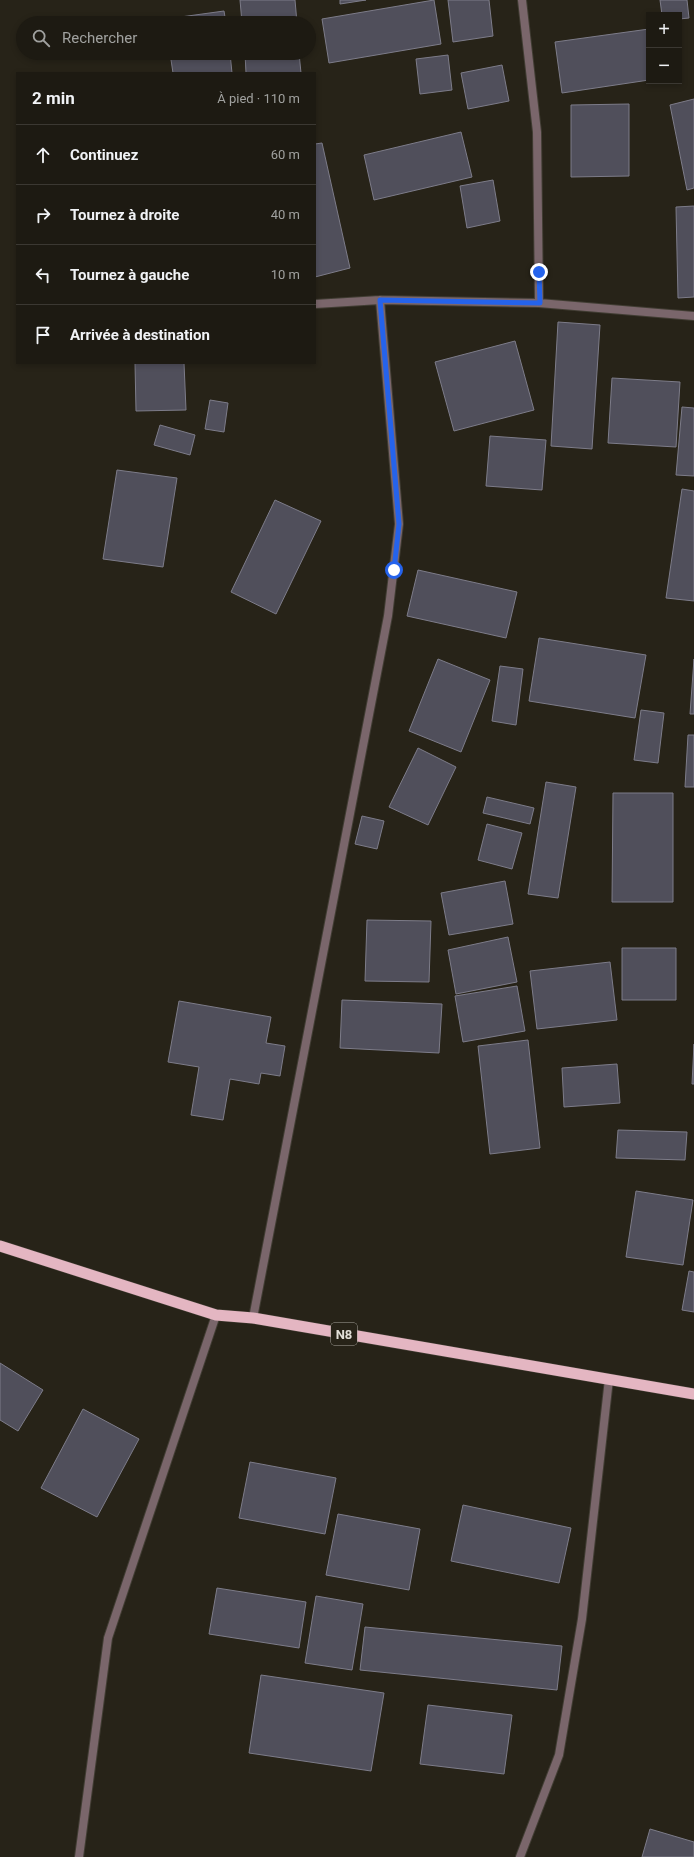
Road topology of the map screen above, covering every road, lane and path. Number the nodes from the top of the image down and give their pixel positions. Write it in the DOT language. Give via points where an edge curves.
graph roads {
  1 [pos="522,0"];
  2 [pos="380,300"];
  3 [pos="540,303"];
  4 [pos="316,304"];
  5 [pos="694,316"];
  6 [pos="0,1246"];
  7 [pos="216,1315"];
  8 [pos="253,1318"];
  9 [pos="609,1380"];
  10 [pos="694,1394"];
  11 [pos="79,1857"];
  12 [pos="520,1857"];
  1 -- 3 [label="street" via="537,132"];
  2 -- 3 [label="street"];
  2 -- 4 [label="street"];
  2 -- 8 [label="street" via="399,524 388,616"];
  3 -- 5 [label="street"];
  6 -- 7 [label="highway, N8"];
  7 -- 8 [label="highway, N8"];
  7 -- 11 [label="street" via="108,1638"];
  8 -- 9 [label="highway, N8"];
  9 -- 10 [label="highway, N8"];
  9 -- 12 [label="street" via="582,1619 559,1755"];
}
